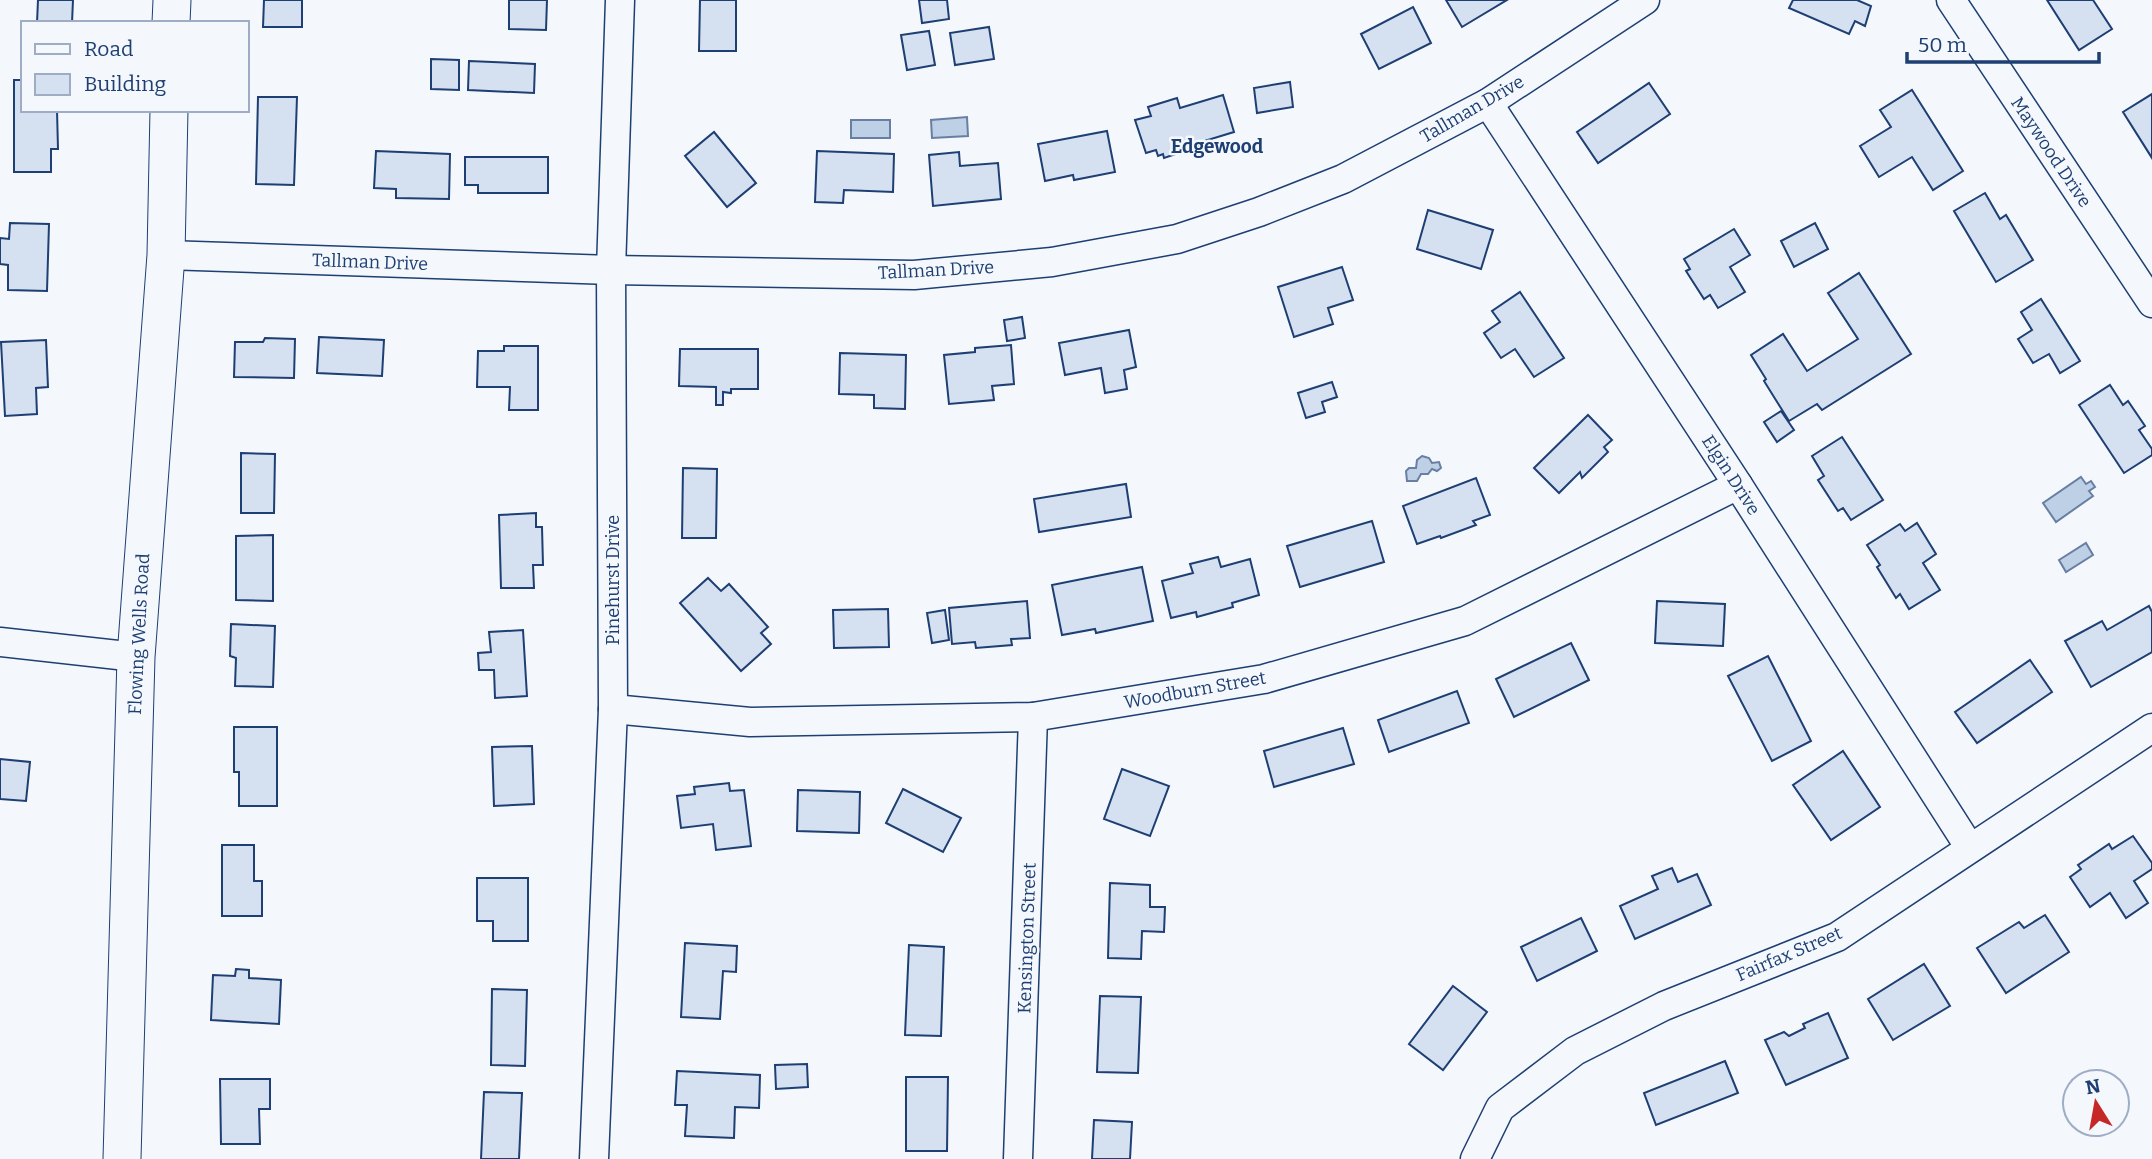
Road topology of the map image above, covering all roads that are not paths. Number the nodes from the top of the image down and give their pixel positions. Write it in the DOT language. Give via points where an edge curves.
graph roads {
  1 [pos="172,0"];
  2 [pos="620,0"];
  3 [pos="1645,0"];
  4 [pos="1951,0"];
  5 [pos="172,21"];
  6 [pos="1488,103"];
  7 [pos="169,112"];
  8 [pos="166,255"];
  9 [pos="611,270"];
  10 [pos="2152,303"];
  11 [pos="1738,485"];
  12 [pos="0,642"];
  13 [pos="136,657"];
  14 [pos="613,709"];
  15 [pos="1033,717"];
  16 [pos="2152,728"];
  17 [pos="1970,848"];
  18 [pos="122,1159"];
  19 [pos="594,1159"];
  20 [pos="1018,1159"];
  21 [pos="1475,1159"];
  1 -- 5 [label="main road"];
  2 -- 9 [label="street, Pinehurst Drive"];
  3 -- 6 [label="street, Tallman Drive"];
  4 -- 10 [label="street, Maywood Drive"];
  6 -- 9 [label="street, Tallman Drive" via="1343,179 1177,239 1052,261 914,275"];
  6 -- 11 [label="street, Elgin Drive"];
  7 -- 8 [label="main road, Flowing Wells Road"];
  8 -- 9 [label="street, Tallman Drive"];
  8 -- 13 [label="main road, Flowing Wells Road"];
  9 -- 14 [label="street, Pinehurst Drive"];
  11 -- 15 [label="street, Woodburn Street" via="1465,621 1264,679"];
  11 -- 17 [label="street, Elgin Drive"];
  12 -- 13 [label="street"];
  13 -- 18 [label="main road, Flowing Wells Road"];
  14 -- 15 [label="street, Woodburn Street" via="750,722"];
  14 -- 19 [label="street, Pinehurst Drive"];
  15 -- 20 [label="street, Kensington Street"];
  16 -- 17 [label="street, Fairfax Street"];
  17 -- 21 [label="street, Fairfax Street" via="1837,937 1664,1006 1574,1051 1500,1108"];
}
